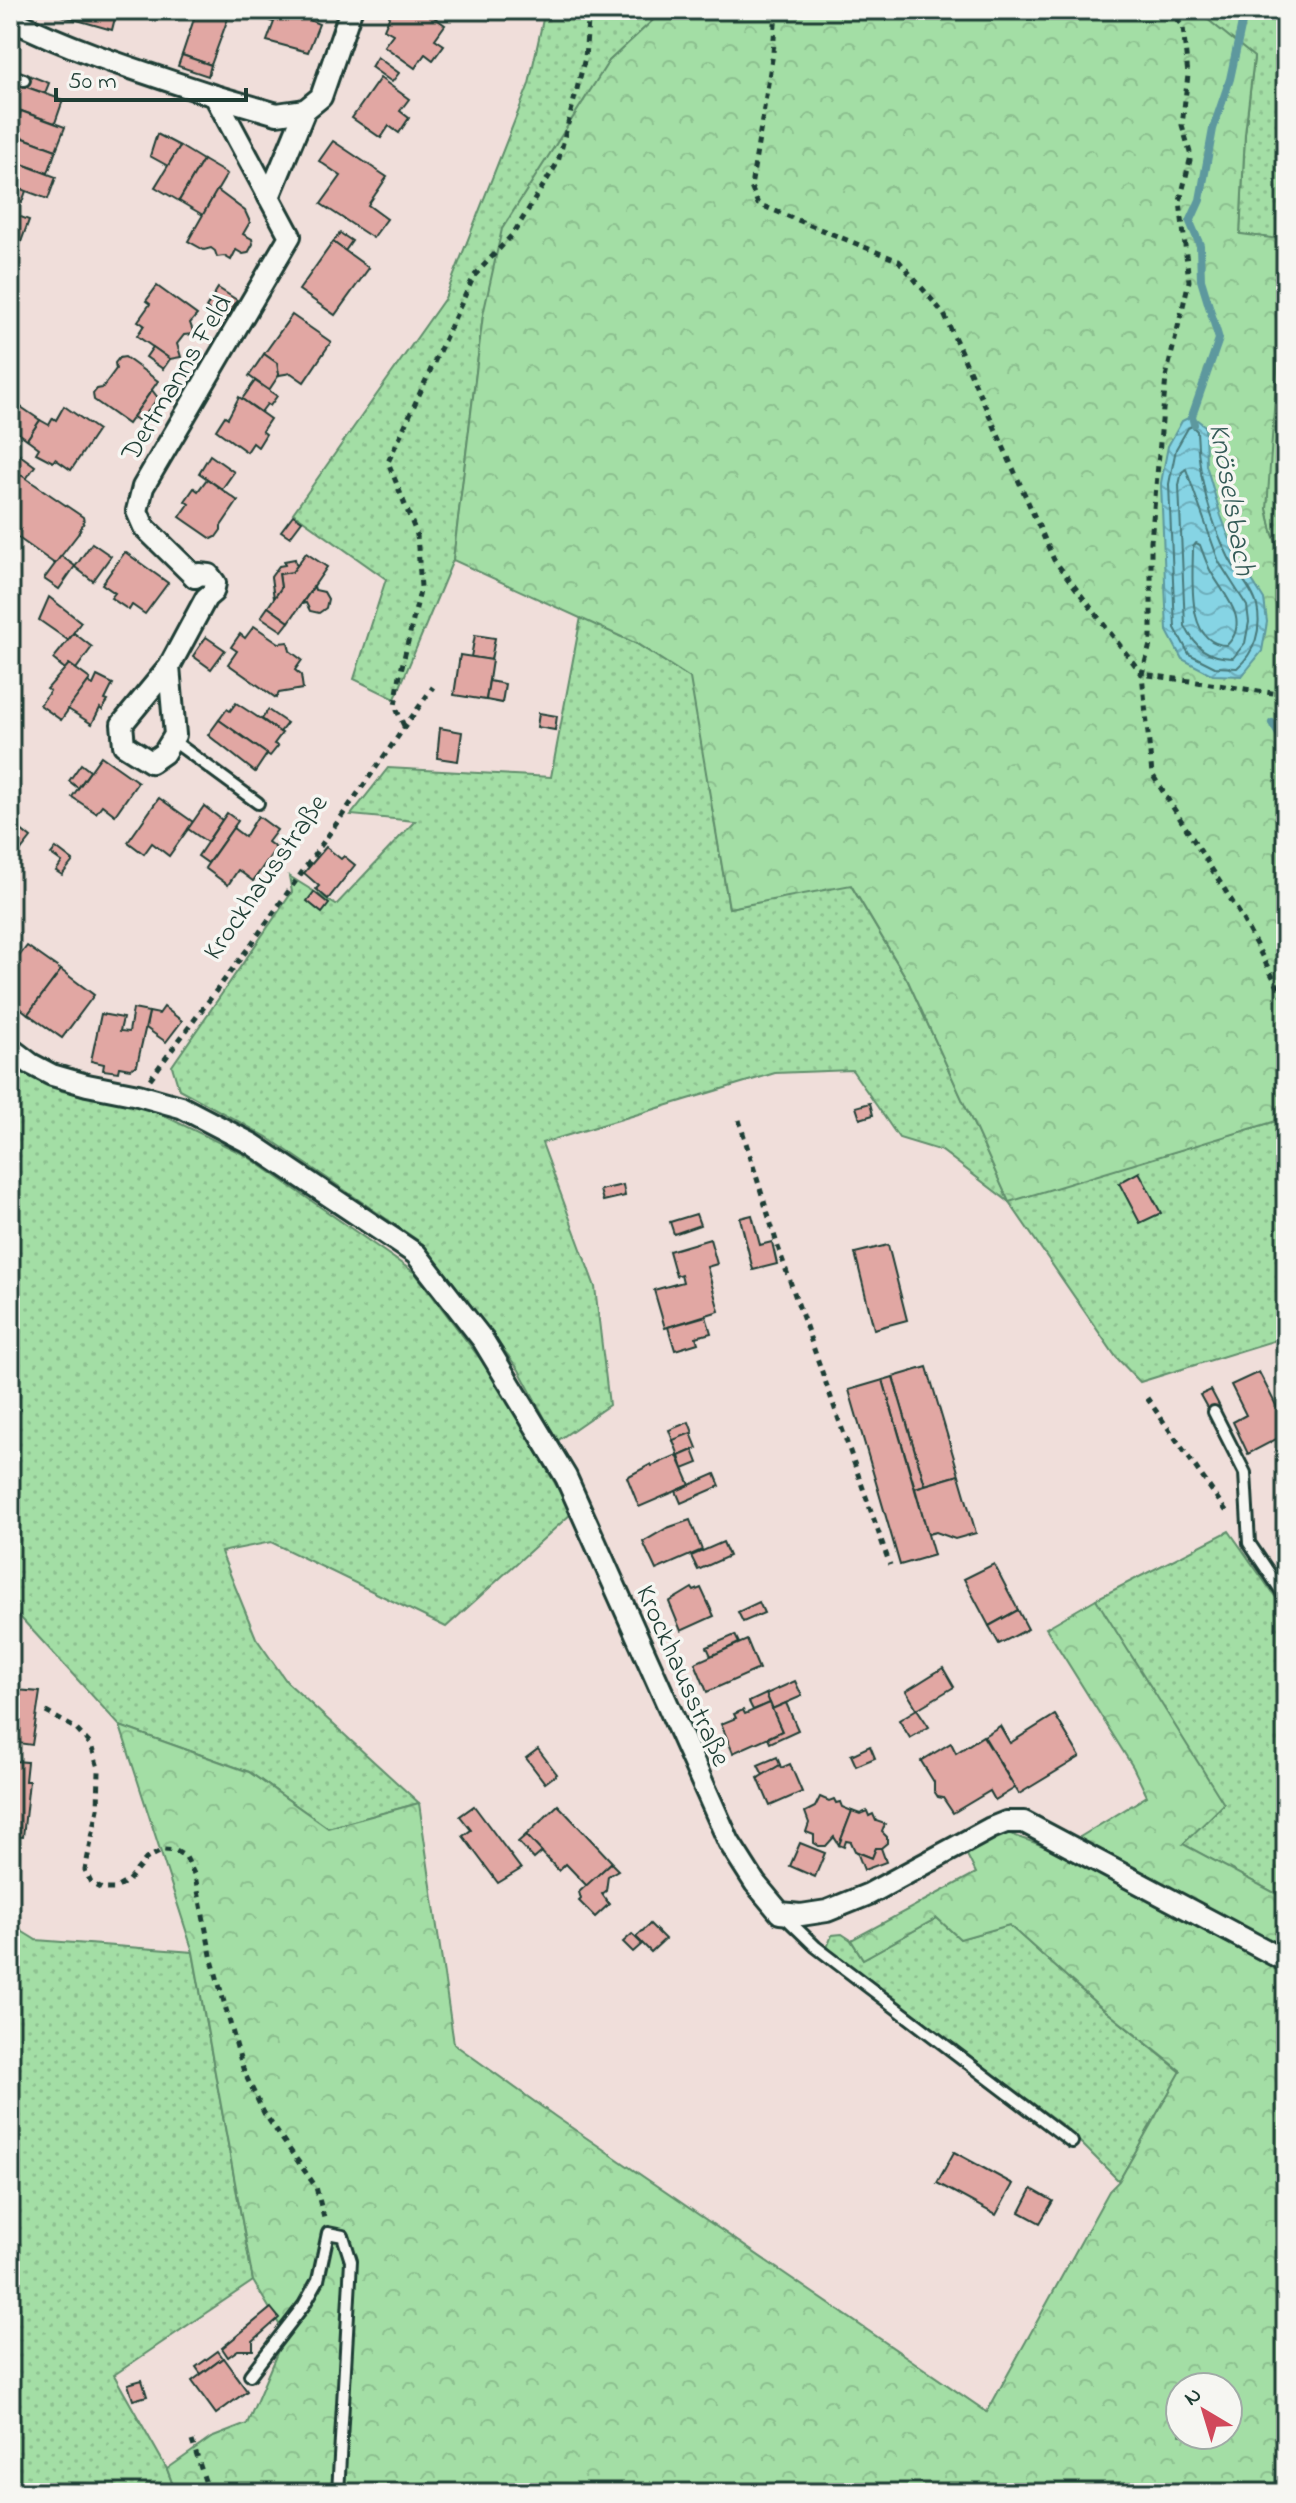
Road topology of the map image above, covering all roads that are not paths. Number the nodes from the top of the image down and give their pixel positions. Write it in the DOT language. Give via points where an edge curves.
graph roads {
  1 [pos="351,10"];
  2 [pos="10,19"];
  3 [pos="10,75"];
  4 [pos="24,80"];
  5 [pos="215,96"];
  6 [pos="305,110"];
  7 [pos="269,197"];
  8 [pos="169,667"];
  9 [pos="172,740"];
  10 [pos="258,803"];
  11 [pos="10,1048"];
  12 [pos="1214,1412"];
  13 [pos="1286,1598"];
  14 [pos="780,1913"];
  15 [pos="1286,1961"];
  16 [pos="1072,2142"];
  17 [pos="250,2375"];
  18 [pos="338,2493"];
  1 -- 6 [label="street" via="321,97"];
  2 -- 5 [label="street" via="91,55"];
  3 -- 4 [label="lane"];
  5 -- 6 [label="street" via="277,114"];
  5 -- 7 [label="street, Dertmanns Feld"];
  6 -- 7 [label="street"];
  7 -- 8 [label="street, Dertmanns Feld" via="290,236 143,487 137,511 144,527 195,577 204,574 215,583"];
  8 -- 9 [label="street"];
  8 -- 9 [label="street, Dertmanns Feld" via="122,724 124,745 151,762"];
  9 -- 10 [label="lane"];
  11 -- 14 [label="street, Krockhausstraße" via="52,1075 181,1107 252,1144 416,1254 483,1340 566,1477 729,1842"];
  12 -- 13 [label="lane" via="1245,1473 1249,1543"];
  14 -- 15 [label="street" via="827,1911 991,1828 1024,1822"];
  14 -- 16 [label="lane" via="816,1947"];
  17 -- 18 [label="lane" via="311,2293 328,2233 343,2236 351,2261"];
}
